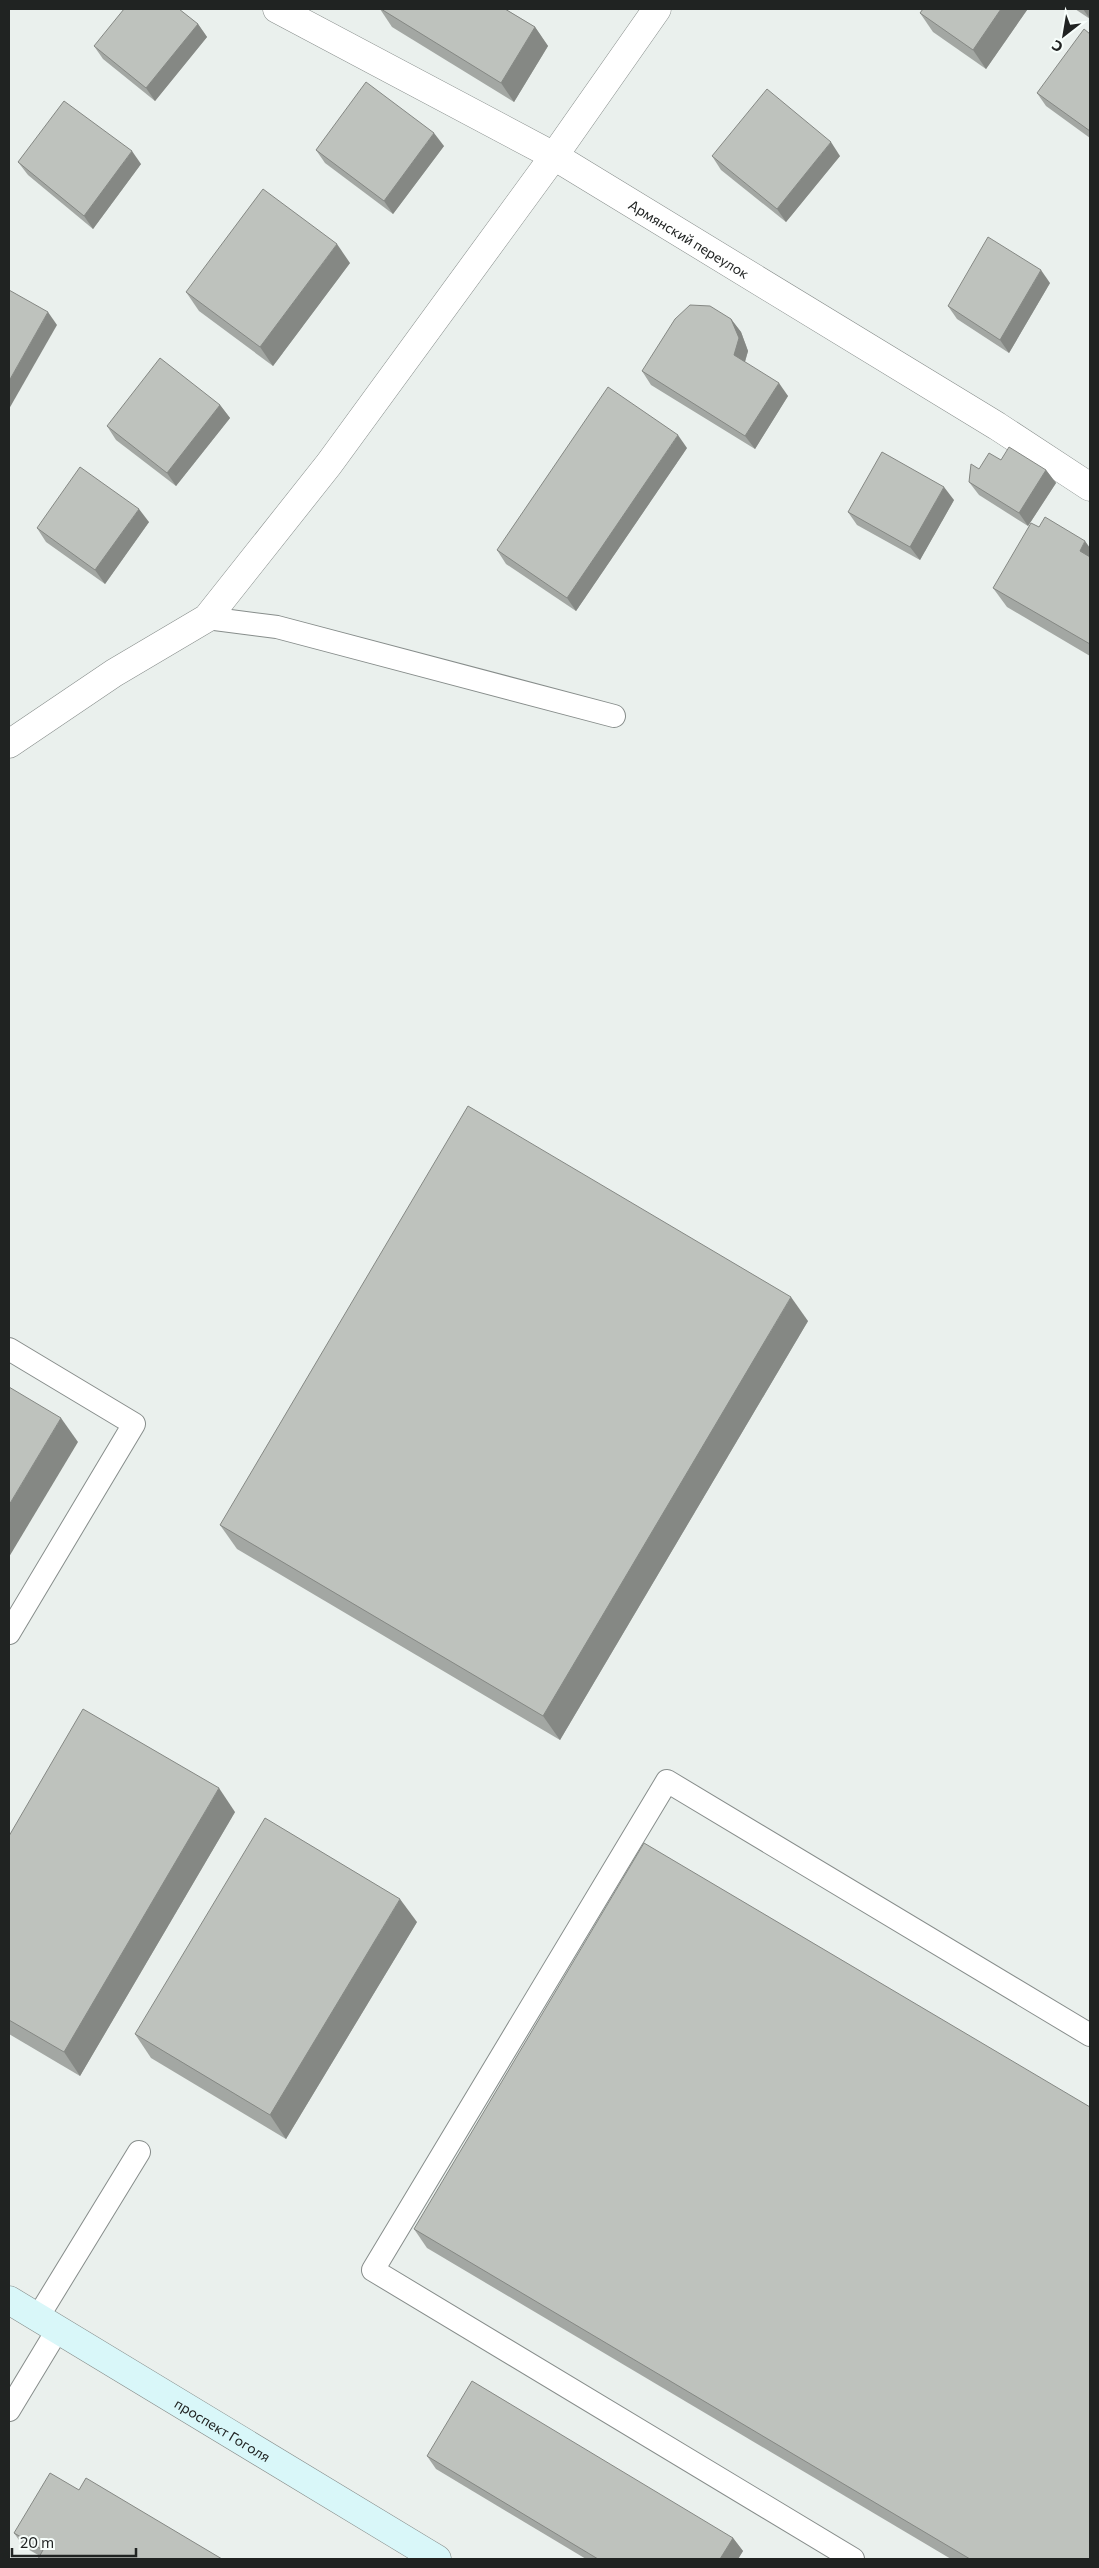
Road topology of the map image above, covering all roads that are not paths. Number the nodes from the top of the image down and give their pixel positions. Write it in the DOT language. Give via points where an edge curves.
graph roads {
  1 [pos="277,9"];
  2 [pos="657,9"];
  3 [pos="554,156"];
  4 [pos="1090,487"];
  5 [pos="207,618"];
  6 [pos="614,716"];
  7 [pos="9,744"];
  8 [pos="9,1349"];
  9 [pos="9,1633"];
  10 [pos="1090,2035"];
  11 [pos="139,2152"];
  12 [pos="9,2300"];
  13 [pos="48,2323"];
  14 [pos="9,2410"];
  15 [pos="438,2559"];
  16 [pos="853,2559"];
  1 -- 3 [label="street, Армянский переулок"];
  2 -- 3 [label="street"];
  3 -- 4 [label="street, Армянский переулок" via="997,426"];
  3 -- 5 [label="street" via="329,464"];
  5 -- 6 [label="lane" via="277,627"];
  5 -- 7 [label="street" via="114,673"];
  8 -- 9 [label="lane" via="134,1424"];
  10 -- 16 [label="lane" via="667,1782 373,2270"];
  11 -- 13 [label="lane"];
  12 -- 13 [label="street, проспект Гоголя"];
  13 -- 14 [label="lane"];
  13 -- 15 [label="street, проспект Гоголя"];
}
